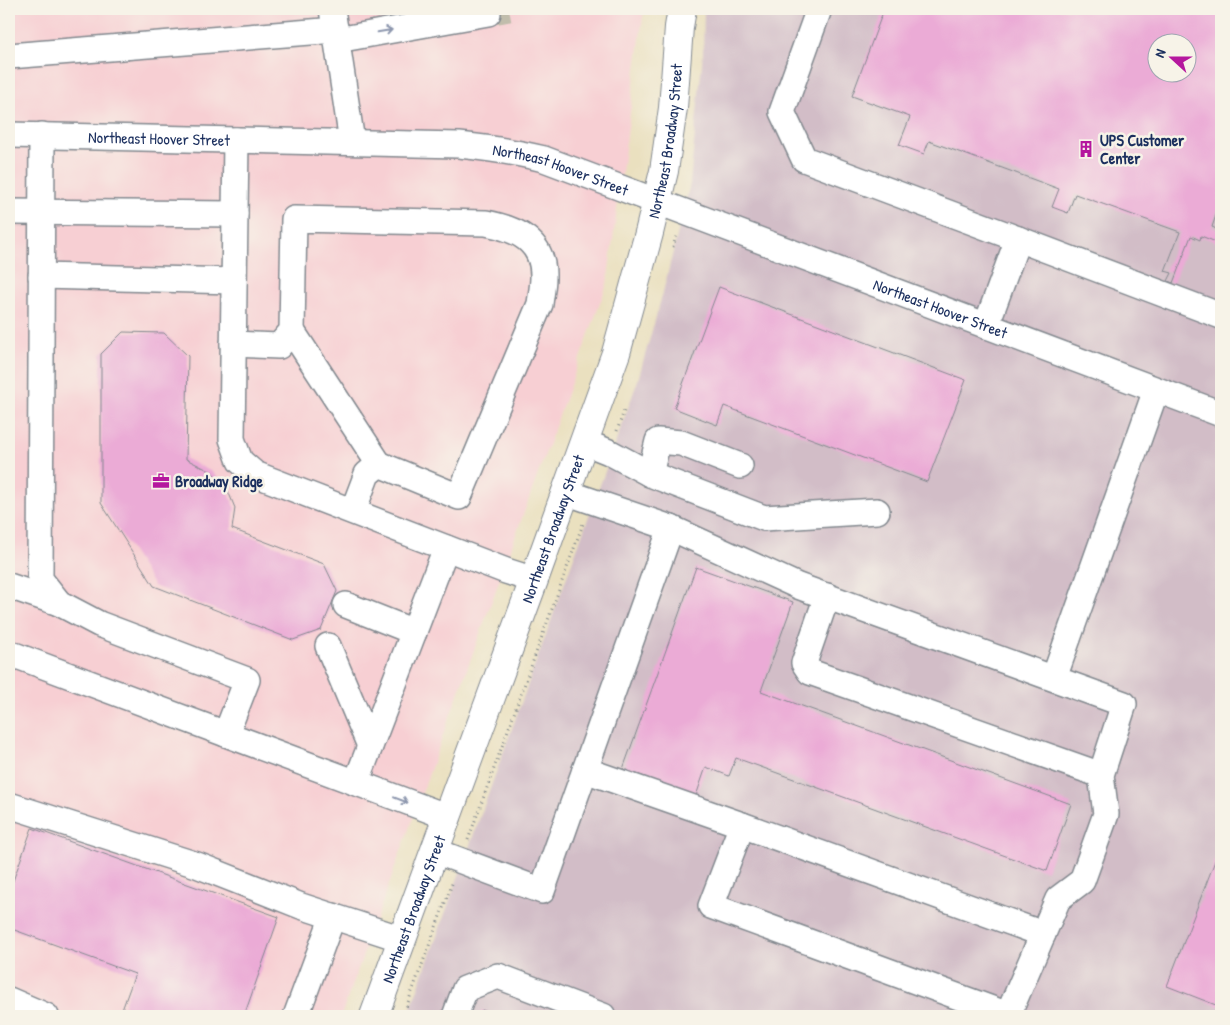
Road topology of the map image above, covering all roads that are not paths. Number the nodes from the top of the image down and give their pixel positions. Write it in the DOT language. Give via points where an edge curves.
graph roads {
  1 [pos="819,9"];
  2 [pos="488,13"];
  3 [pos="679,15"];
  4 [pos="335,26"];
  5 [pos="9,56"];
  6 [pos="9,135"];
  7 [pos="42,135"];
  8 [pos="236,140"];
  9 [pos="352,142"];
  10 [pos="657,202"];
  11 [pos="9,212"];
  12 [pos="42,212"];
  13 [pos="235,214"];
  14 [pos="1018,239"];
  15 [pos="41,276"];
  16 [pos="234,281"];
  17 [pos="1221,316"];
  18 [pos="986,326"];
  19 [pos="292,331"];
  20 [pos="233,344"];
  21 [pos="1156,390"];
  22 [pos="1221,414"];
  23 [pos="584,442"];
  24 [pos="379,464"];
  25 [pos="740,466"];
  26 [pos="650,474"];
  27 [pos="565,492"];
  28 [pos="876,511"];
  29 [pos="353,512"];
  30 [pos="671,528"];
  31 [pos="446,548"];
  32 [pos="534,580"];
  33 [pos="9,586"];
  34 [pos="827,596"];
  35 [pos="59,603"];
  36 [pos="346,605"];
  37 [pos="414,632"];
  38 [pos="328,646"];
  39 [pos="9,653"];
  40 [pos="1054,678"];
  41 [pos="226,734"];
  42 [pos="370,746"];
  43 [pos="585,770"];
  44 [pos="1101,775"];
  45 [pos="356,783"];
  46 [pos="9,805"];
  47 [pos="448,817"];
  48 [pos="742,825"];
  49 [pos="435,851"];
  50 [pos="333,916"];
  51 [pos="1043,934"];
  52 [pos="402,939"];
  53 [pos="9,1000"];
  54 [pos="46,1016"];
  55 [pos="296,1016"];
  56 [pos="374,1016"];
  57 [pos="455,1016"];
  58 [pos="603,1016"];
  1 -- 14 [label="street" via="782,112 804,159"];
  4 -- 2 [label="street, one-way"];
  3 -- 10 [label="main road, Northeast Broadway Street" via="673,108"];
  4 -- 5 [label="street"];
  4 -- 9 [label="street"];
  6 -- 7 [label="street, Northeast Hoover Street"];
  7 -- 8 [label="street, Northeast Hoover Street"];
  7 -- 12 [label="street"];
  8 -- 9 [label="street, Northeast Hoover Street"];
  8 -- 13 [label="street"];
  9 -- 10 [label="street, Northeast Hoover Street" via="459,145 519,152"];
  10 -- 18 [label="street, Northeast Hoover Street"];
  10 -- 23 [label="main road, Northeast Broadway Street" via="616,353"];
  11 -- 12 [label="street"];
  12 -- 13 [label="street"];
  12 -- 15 [label="street"];
  13 -- 16 [label="street"];
  14 -- 17 [label="street"];
  14 -- 18 [label="street"];
  15 -- 16 [label="street"];
  15 -- 35 [label="street" via="40,579"];
  16 -- 20 [label="street"];
  18 -- 21 [label="street, Northeast Hoover Street"];
  19 -- 20 [label="street" via="279,346"];
  19 -- 24 [label="street"];
  19 -- 24 [label="street" via="294,218 486,223 520,233 541,257 540,304 459,497"];
  20 -- 29 [label="street" via="232,439 240,461 255,474"];
  21 -- 22 [label="street, Northeast Hoover Street"];
  21 -- 40 [label="street"];
  23 -- 26 [label="street"];
  23 -- 27 [label="main road, Northeast Broadway Street"];
  24 -- 29 [label="street" via="366,474"];
  25 -- 26 [label="street" via="681,443 658,441"];
  26 -- 28 [label="street" via="764,518"];
  27 -- 30 [label="street"];
  27 -- 32 [label="main road, Northeast Broadway Street"];
  29 -- 31 [label="street"];
  30 -- 34 [label="street"];
  30 -- 43 [label="street"];
  31 -- 32 [label="street"];
  31 -- 37 [label="street"];
  32 -- 47 [label="main road, Northeast Broadway Street"];
  33 -- 35 [label="street"];
  34 -- 40 [label="street"];
  34 -- 44 [label="street" via="804,663 810,672"];
  35 -- 41 [label="street" via="99,624 246,680"];
  36 -- 37 [label="street"];
  37 -- 42 [label="street"];
  38 -- 42 [label="street"];
  39 -- 41 [label="street"];
  40 -- 44 [label="street" via="1124,704"];
  41 -- 45 [label="street"];
  42 -- 45 [label="street"];
  43 -- 48 [label="street"];
  43 -- 49 [label="street" via="542,891"];
  44 -- 51 [label="street" via="1106,814 1082,881 1058,899"];
  45 -- 47 [label="street, one-way"];
  46 -- 50 [label="street" via="197,865"];
  47 -- 49 [label="main road, Northeast Broadway Street"];
  48 -- 51 [label="street"];
  48 -- 51 [label="street" via="711,906 1008,1015"];
  49 -- 52 [label="main road, Northeast Broadway Street"];
  50 -- 52 [label="street"];
  50 -- 55 [label="street"];
  52 -- 56 [label="main road, Northeast Broadway Street"];
  53 -- 54 [label="street"];
  57 -- 58 [label="street" via="465,989 498,976"];
}
